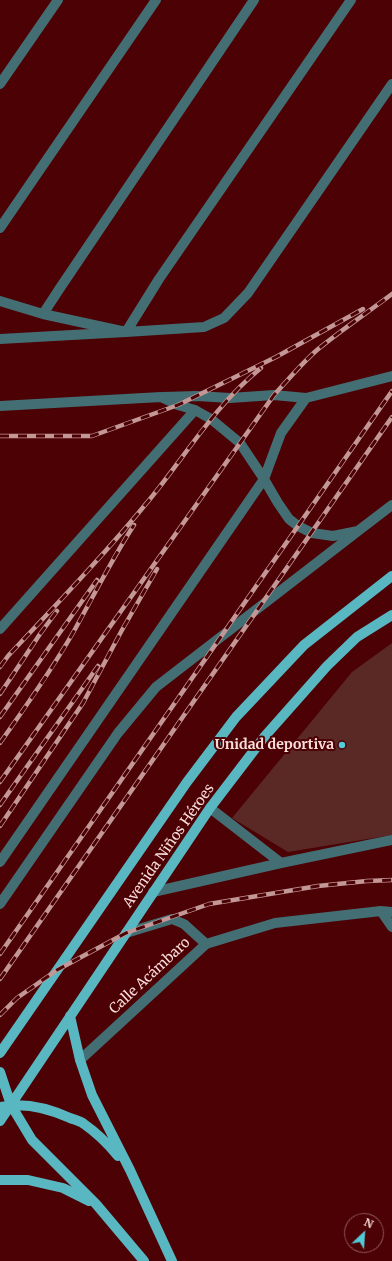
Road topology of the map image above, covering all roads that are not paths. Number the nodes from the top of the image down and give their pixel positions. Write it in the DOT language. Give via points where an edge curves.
graph roads {
  1 [pos="58,0"];
  2 [pos="156,0"];
  3 [pos="254,0"];
  4 [pos="351,0"];
  5 [pos="0,84"];
  6 [pos="392,84"];
  7 [pos="0,228"];
  8 [pos="0,301"];
  9 [pos="43,314"];
  10 [pos="126,332"];
  11 [pos="0,339"];
  12 [pos="392,376"];
  13 [pos="161,397"];
  14 [pos="306,398"];
  15 [pos="0,406"];
  16 [pos="196,410"];
  17 [pos="264,479"];
  18 [pos="392,505"];
  19 [pos="358,531"];
  20 [pos="392,576"];
  21 [pos="392,615"];
  22 [pos="0,629"];
  23 [pos="210,808"];
  24 [pos="392,840"];
  25 [pos="0,862"];
  26 [pos="281,863"];
  27 [pos="154,892"];
  28 [pos="0,904"];
  29 [pos="381,911"];
  30 [pos="392,912"];
  31 [pos="392,927"];
  32 [pos="126,933"];
  33 [pos="206,944"];
  34 [pos="70,1016"];
  35 [pos="0,1053"];
  36 [pos="80,1060"];
  37 [pos="0,1072"];
  38 [pos="11,1105"];
  39 [pos="0,1106"];
  40 [pos="0,1120"];
  41 [pos="130,1170"];
  42 [pos="0,1180"];
  43 [pos="96,1204"];
  44 [pos="144,1261"];
  45 [pos="172,1261"];
  1 -- 5 [label="street"];
  2 -- 7 [label="street"];
  3 -- 9 [label="street"];
  4 -- 10 [label="street" via="159,279"];
  6 -- 10 [label="street" via="248,294 224,318 204,327"];
  8 -- 9 [label="street"];
  9 -- 10 [label="street"];
  10 -- 11 [label="street"];
  12 -- 14 [label="street"];
  13 -- 14 [label="street" via="230,398 274,395"];
  13 -- 15 [label="street"];
  13 -- 16 [label="street"];
  14 -- 17 [label="street" via="280,433"];
  16 -- 17 [label="street" via="240,443"];
  16 -- 22 [label="street"];
  17 -- 19 [label="street" via="278,503 298,526 312,533 333,536"];
  17 -- 25 [label="street"];
  18 -- 19 [label="street"];
  19 -- 28 [label="street" via="156,687 118,733"];
  20 -- 35 [label="main road, Avenida Niños Héroes" via="304,645 236,717 187,782"];
  21 -- 23 [label="main road, Avenida Niños Héroes" via="357,637 327,666 265,736"];
  23 -- 26 [label="street"];
  23 -- 27 [label="main road, Avenida Niños Héroes"];
  24 -- 26 [label="street"];
  26 -- 27 [label="street"];
  27 -- 32 [label="main road, Avenida Niños Héroes"];
  29 -- 30 [label="street, Calle Acámbaro"];
  29 -- 31 [label="street"];
  29 -- 33 [label="street, Calle Acámbaro" via="275,923"];
  32 -- 33 [label="street" via="172,919 184,924"];
  32 -- 34 [label="main road, Avenida Niños Héroes"];
  33 -- 36 [label="street, Calle Acámbaro"];
  34 -- 36 [label="main road"];
  34 -- 38 [label="main road, Avenida Niños Héroes"];
  36 -- 41 [label="main road" via="92,1095"];
  37 -- 38 [label="main road"];
  38 -- 39 [label="main road"];
  38 -- 40 [label="main road, Avenida Niños Héroes"];
  38 -- 41 [label="main road" via="35,1106 58,1112 83,1123 107,1142"];
  38 -- 43 [label="main road" via="32,1140"];
  41 -- 45 [label="main road"];
  42 -- 43 [label="main road" via="28,1180 63,1188"];
  43 -- 44 [label="main road"];
}
